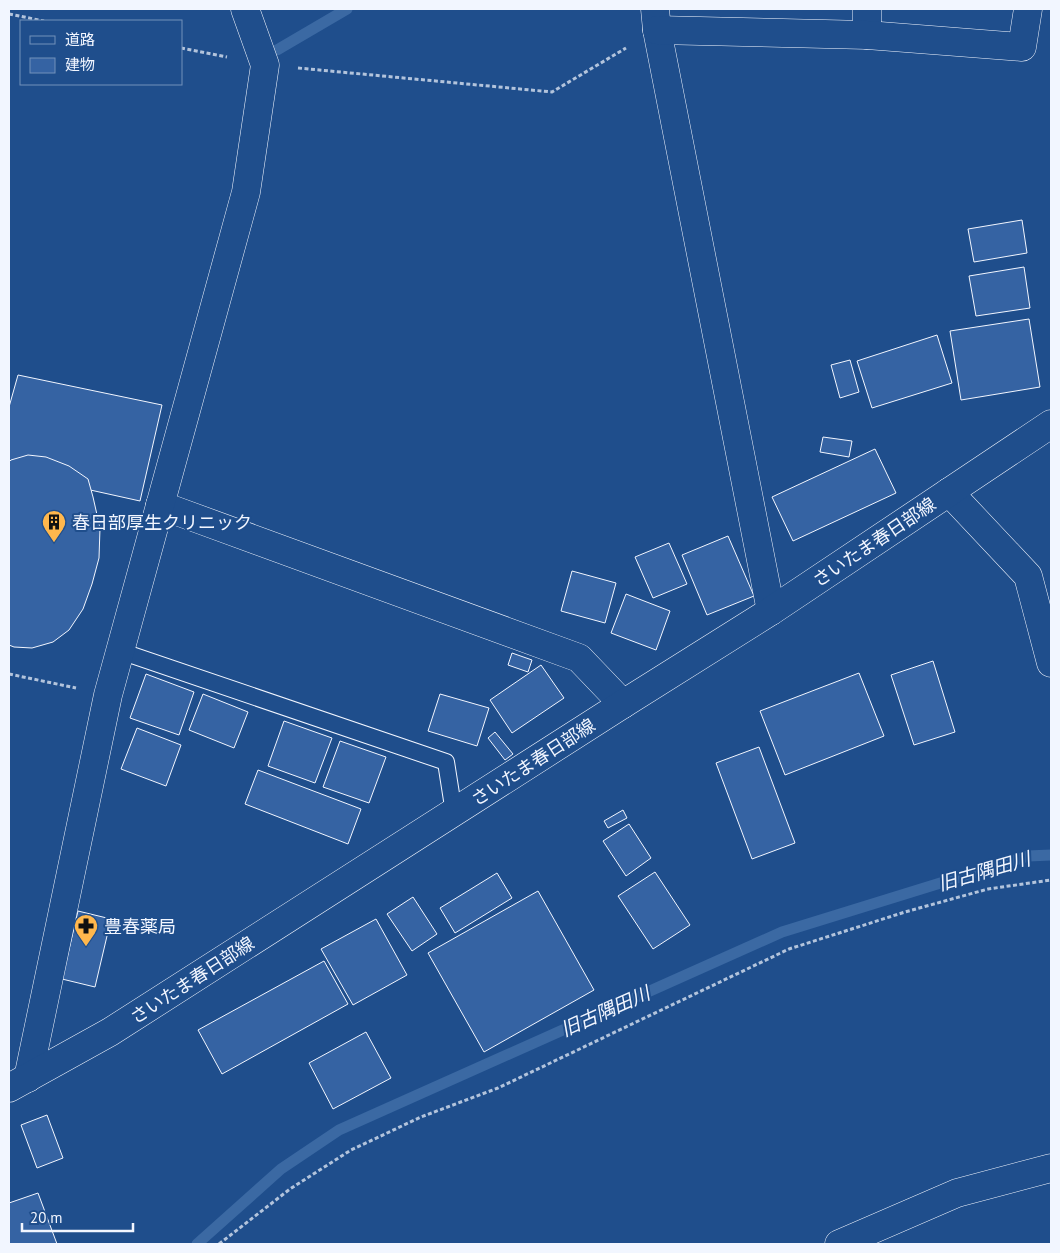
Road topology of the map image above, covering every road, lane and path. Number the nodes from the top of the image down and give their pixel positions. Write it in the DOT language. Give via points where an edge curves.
graph roads {
  1 [pos="245,9"];
  2 [pos="1028,9"];
  3 [pos="9,14"];
  4 [pos="656,19"];
  5 [pos="39,20"];
  6 [pos="867,22"];
  7 [pos="182,48"];
  8 [pos="265,65"];
  9 [pos="1051,424"];
  10 [pos="950,492"];
  11 [pos="160,504"];
  12 [pos="771,611"];
  13 [pos="120,651"];
  14 [pos="1051,663"];
  15 [pos="9,674"];
  16 [pos="108,695"];
  17 [pos="623,704"];
  18 [pos="454,813"];
  19 [pos="1051,880"];
  20 [pos="18,1083"];
  21 [pos="1051,1168"];
  22 [pos="219,1244"];
  23 [pos="839,1244"];
  1 -- 8 [label="street"];
  2 -- 6 [label="street" via="1022,47"];
  3 -- 5 [label="path"];
  4 -- 6 [label="street"];
  4 -- 8 [label="path" via="552,92"];
  4 -- 12 [label="street"];
  7 -- 8 [label="path"];
  8 -- 11 [label="street" via="246,192"];
  9 -- 10 [label="street, さいたま春日部線"];
  10 -- 12 [label="street, さいたま春日部線"];
  10 -- 14 [label="street" via="1028,576"];
  11 -- 13 [label="street"];
  11 -- 17 [label="street" via="579,658"];
  12 -- 17 [label="street, さいたま春日部線"];
  13 -- 16 [label="street"];
  13 -- 18 [label="lane" via="446,762"];
  15 -- 16 [label="path"];
  16 -- 20 [label="street"];
  17 -- 18 [label="street, さいたま春日部線"];
  18 -- 20 [label="street, さいたま春日部線" via="110,1032"];
  19 -- 22 [label="path" via="988,889 789,949 498,1088 421,1117 351,1150 290,1189"];
  21 -- 23 [label="street" via="957,1193"];
}
